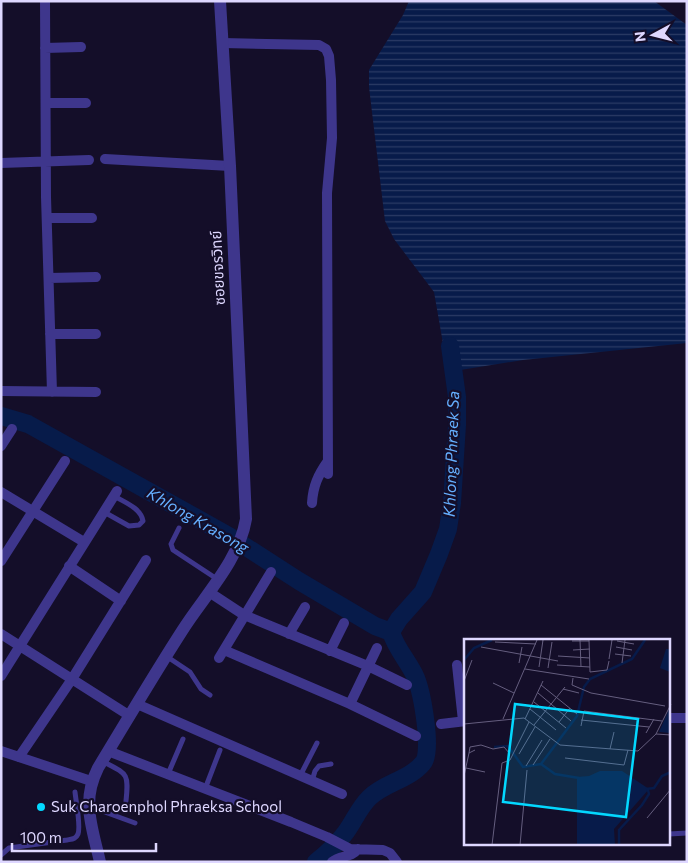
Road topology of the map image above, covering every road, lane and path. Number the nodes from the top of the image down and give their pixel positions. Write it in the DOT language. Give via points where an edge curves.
graph roads {
  1 [pos="45,1"];
  2 [pos="220,1"];
  3 [pos="223,42"];
  4 [pos="81,47"];
  5 [pos="45,48"];
  6 [pos="46,103"];
  7 [pos="86,103"];
  8 [pos="105,159"];
  9 [pos="89,160"];
  10 [pos="46,162"];
  11 [pos="1,163"];
  12 [pos="230,166"];
  13 [pos="47,218"];
  14 [pos="92,218"];
  15 [pos="96,277"];
  16 [pos="49,278"];
  17 [pos="50,334"];
  18 [pos="96,334"];
  19 [pos="1,391"];
  20 [pos="52,392"];
  21 [pos="96,392"];
  22 [pos="12,429"];
  23 [pos="1,446"];
  24 [pos="65,461"];
  25 [pos="328,461"];
  26 [pos="328,474"];
  27 [pos="1,492"];
  28 [pos="116,493"];
  29 [pos="312,503"];
  30 [pos="33,511"];
  31 [pos="104,512"];
  32 [pos="179,528"];
  33 [pos="84,542"];
  34 [pos="146,560"];
  35 [pos="1,561"];
  36 [pos="69,566"];
  37 [pos="271,572"];
  38 [pos="217,579"];
  39 [pos="209,592"];
  40 [pos="121,600"];
  41 [pos="305,607"];
  42 [pos="244,615"];
  43 [pos="344,623"];
  44 [pos="1,634"];
  45 [pos="290,634"];
  46 [pos="19,645"];
  47 [pos="377,648"];
  48 [pos="330,650"];
  49 [pos="166,656"];
  50 [pos="457,665"];
  51 [pos="368,666"];
  52 [pos="1,676"];
  53 [pos="72,679"];
  54 [pos="407,685"];
  55 [pos="210,695"];
  56 [pos="137,704"];
  57 [pos="350,704"];
  58 [pos="130,716"];
  59 [pos="670,718"];
  60 [pos="687,718"];
  61 [pos="464,721"];
  62 [pos="441,724"];
  63 [pos="416,736"];
  64 [pos="183,739"];
  65 [pos="317,743"];
  66 [pos="220,750"];
  67 [pos="1,751"];
  68 [pos="105,756"];
  69 [pos="19,757"];
  70 [pos="331,764"];
  71 [pos="168,774"];
  72 [pos="300,776"];
  73 [pos="91,781"];
  74 [pos="312,782"];
  75 [pos="204,790"];
  76 [pos="75,792"];
  77 [pos="342,794"];
  78 [pos="126,801"];
  79 [pos="89,806"];
  80 [pos="135,823"];
  81 [pos="670,834"];
  82 [pos="687,834"];
  83 [pos="354,849"];
  84 [pos="1,855"];
  85 [pos="100,862"];
  86 [pos="332,862"];
  87 [pos="397,862"];
  1 -- 5 [label="street"];
  2 -- 3 [label="street, ซอยขจรวิทย์"];
  3 -- 12 [label="street, ซอยขจรวิทย์"];
  3 -- 25 [label="street" via="319,45 326,48 329,56 332,138 327,193"];
  4 -- 5 [label="street"];
  5 -- 6 [label="street"];
  6 -- 7 [label="street"];
  6 -- 10 [label="street"];
  8 -- 12 [label="street"];
  9 -- 10 [label="street"];
  10 -- 11 [label="street"];
  10 -- 13 [label="street"];
  12 -- 38 [label="street, ซอยขจรวิทย์" via="246,519 232,557"];
  13 -- 14 [label="street"];
  13 -- 16 [label="street"];
  15 -- 16 [label="street"];
  16 -- 17 [label="street"];
  17 -- 18 [label="street"];
  17 -- 20 [label="street"];
  19 -- 20 [label="street"];
  20 -- 21 [label="street"];
  22 -- 23 [label="street"];
  24 -- 30 [label="street"];
  25 -- 26 [label="street"];
  25 -- 29 [label="street" via="313,488"];
  27 -- 30 [label="street"];
  28 -- 31 [label="street"];
  28 -- 31 [label="lane" via="142,515 143,521 129,526"];
  30 -- 33 [label="street"];
  30 -- 35 [label="street"];
  31 -- 33 [label="street"];
  32 -- 38 [label="lane" via="171,544 173,550"];
  33 -- 36 [label="street"];
  34 -- 40 [label="street"];
  36 -- 40 [label="street"];
  36 -- 46 [label="street"];
  37 -- 42 [label="street"];
  38 -- 39 [label="street, ซอยขจรวิทย์"];
  39 -- 42 [label="street"];
  39 -- 49 [label="street, ซอยขจรวิทย์"];
  40 -- 53 [label="street"];
  41 -- 45 [label="street"];
  42 -- 45 [label="street"];
  42 -- 57 [label="street" via="221,654"];
  43 -- 48 [label="street"];
  44 -- 46 [label="street"];
  45 -- 48 [label="street"];
  46 -- 52 [label="street"];
  46 -- 53 [label="street"];
  47 -- 51 [label="street"];
  48 -- 51 [label="street"];
  49 -- 55 [label="lane" via="190,672"];
  49 -- 56 [label="street, ซอยขจรวิทย์"];
  50 -- 61 [label="street"];
  51 -- 54 [label="street"];
  51 -- 57 [label="street"];
  53 -- 58 [label="street"];
  53 -- 69 [label="street"];
  56 -- 58 [label="street, ซอยขจรวิทย์"];
  56 -- 72 [label="street"];
  57 -- 63 [label="street"];
  58 -- 68 [label="street, ซอยขจรวิทย์"];
  59 -- 60 [label="street"];
  61 -- 62 [label="street"];
  64 -- 71 [label="lane"];
  65 -- 72 [label="lane"];
  66 -- 75 [label="lane"];
  67 -- 69 [label="street"];
  68 -- 71 [label="street"];
  68 -- 73 [label="street, ซอยขจรวิทย์"];
  68 -- 78 [label="lane" via="127,779"];
  69 -- 73 [label="street"];
  70 -- 74 [label="lane" via="319,766"];
  71 -- 75 [label="street"];
  72 -- 74 [label="street"];
  73 -- 79 [label="street"];
  74 -- 77 [label="street"];
  75 -- 83 [label="street"];
  76 -- 84 [label="lane" via="78,834 75,838 9,848"];
  79 -- 80 [label="lane"];
  79 -- 85 [label="street"];
  81 -- 82 [label="lane"];
  83 -- 86 [label="street" via="352,855"];
  83 -- 87 [label="street" via="383,850"];
}
